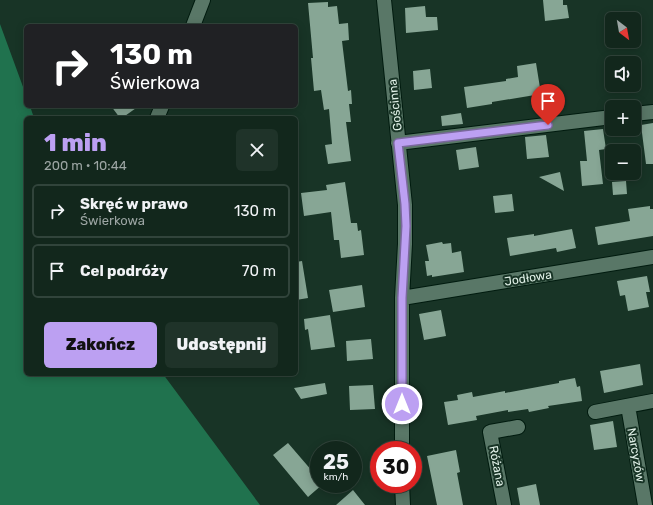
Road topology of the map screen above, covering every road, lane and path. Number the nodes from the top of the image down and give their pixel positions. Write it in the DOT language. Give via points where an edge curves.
graph roads {
  1 [pos="203,0"];
  2 [pos="384,0"];
  3 [pos="194,24"];
  4 [pos="653,112"];
  5 [pos="641,113"];
  6 [pos="605,118"];
  7 [pos="398,143"];
  8 [pos="653,257"];
  9 [pos="402,298"];
  10 [pos="653,401"];
  11 [pos="628,406"];
  12 [pos="595,412"];
  13 [pos="518,427"];
  14 [pos="402,441"];
  15 [pos="402,493"];
  16 [pos="402,505"];
  17 [pos="504,505"];
  18 [pos="645,505"];
  1 -- 3 [label="street"];
  2 -- 7 [label="street, Gościnna"];
  4 -- 5 [label="street"];
  6 -- 7 [label="street"];
  7 -- 9 [label="street, Gościnna" via="405,212"];
  8 -- 9 [label="street, Jodłowa"];
  9 -- 14 [label="street, Gościnna"];
  10 -- 11 [label="street"];
  11 -- 12 [label="street"];
  11 -- 18 [label="street, Narcyzów"];
  13 -- 17 [label="street, Różana" via="490,432"];
  15 -- 16 [label="street"];
}
